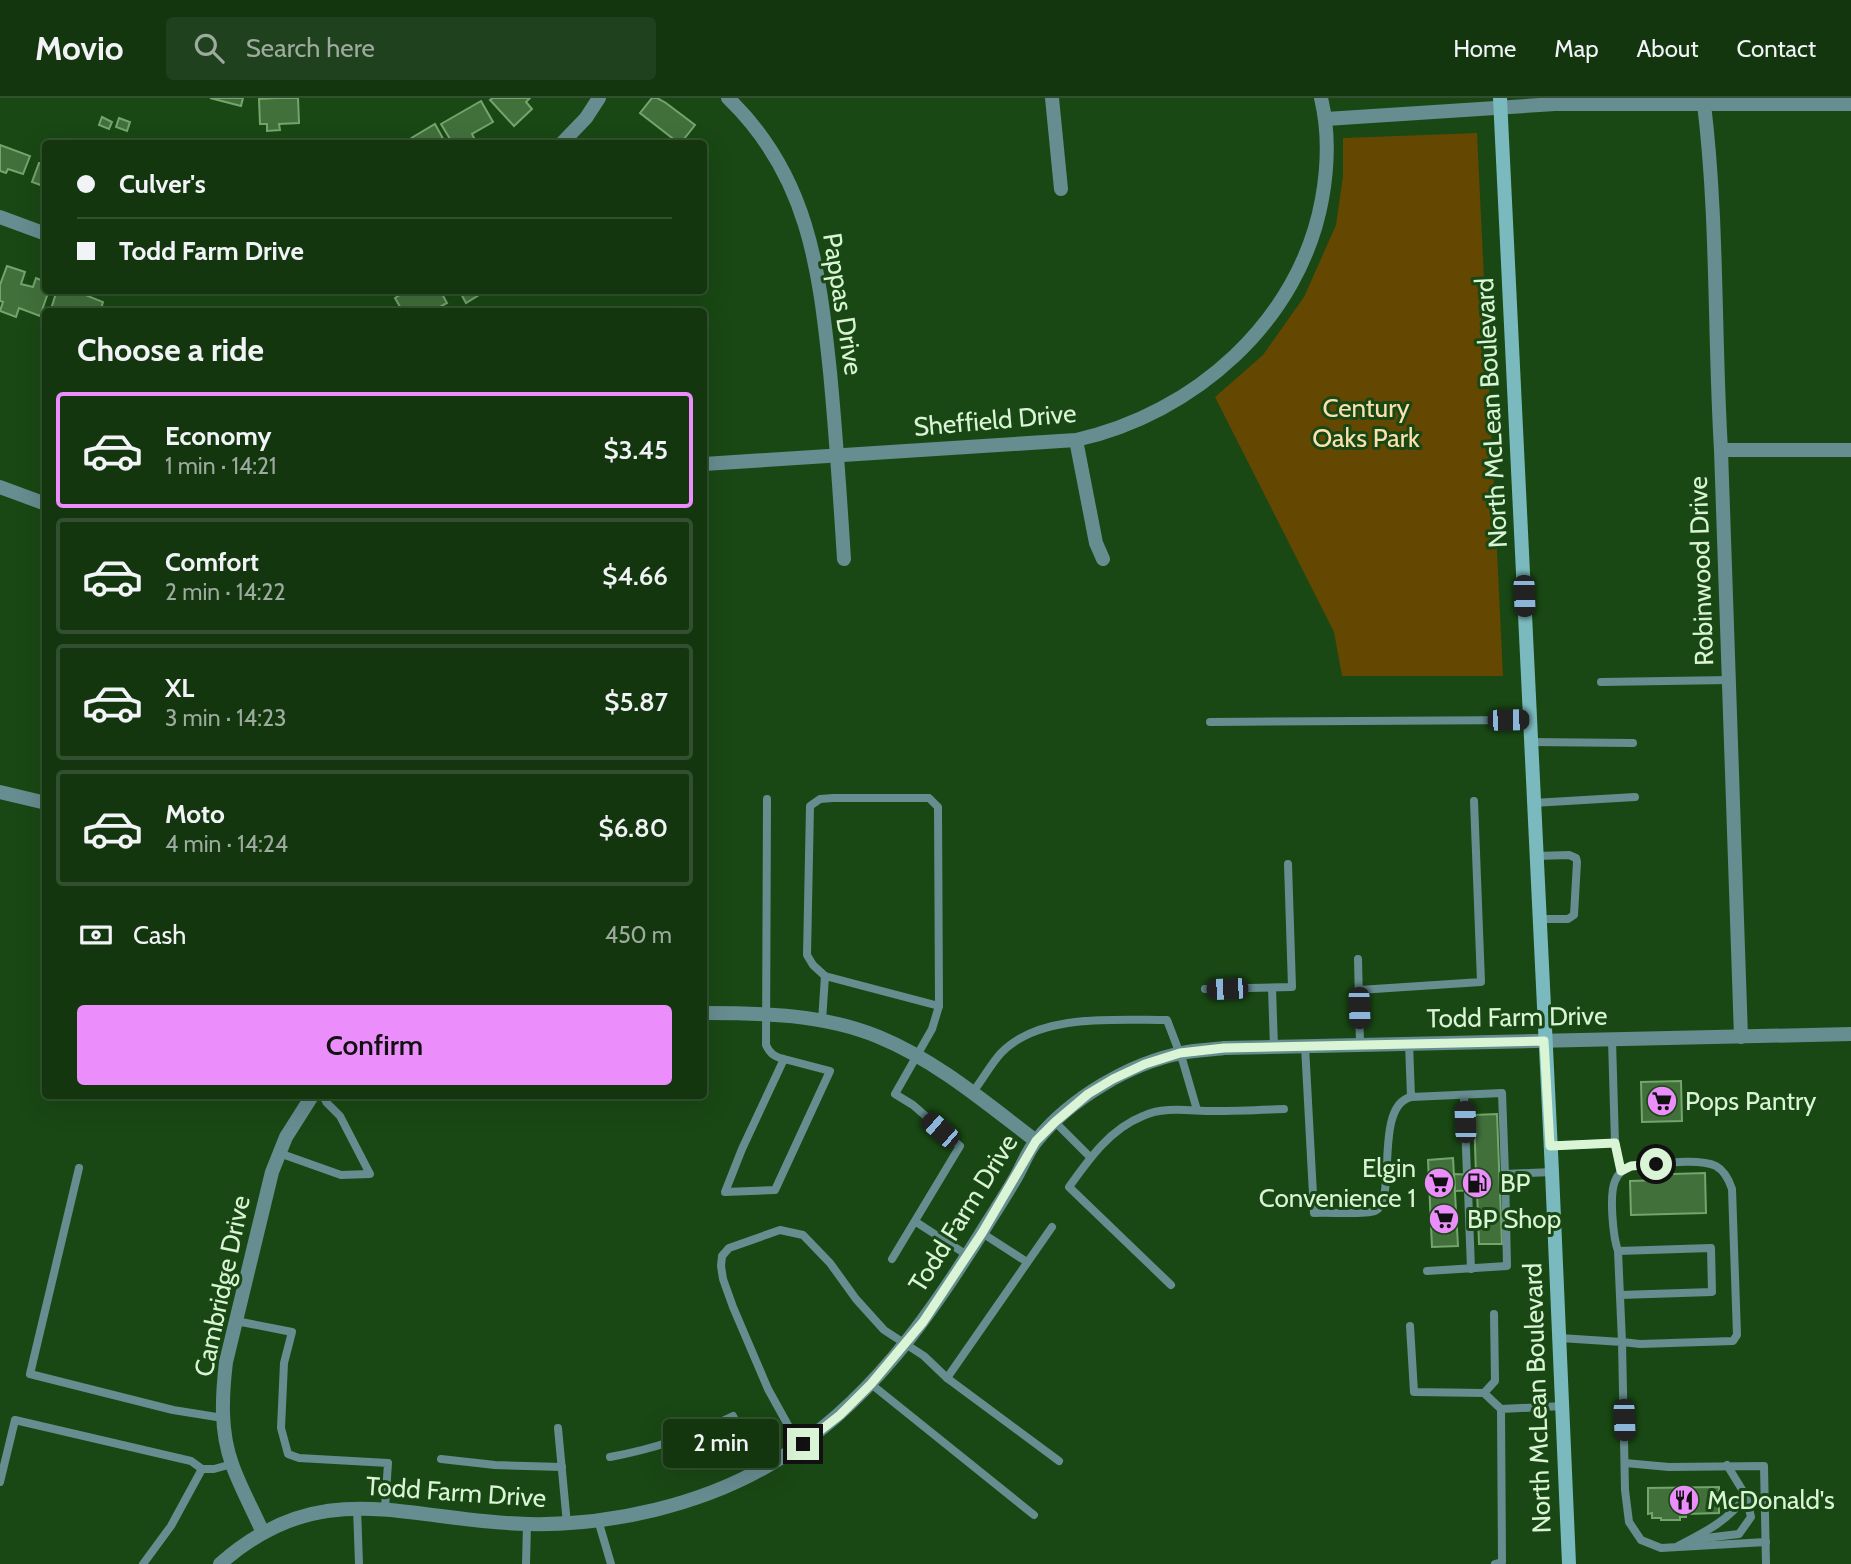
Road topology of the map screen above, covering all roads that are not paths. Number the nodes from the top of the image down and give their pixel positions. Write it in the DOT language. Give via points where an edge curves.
graph roads {
  1 [pos="599,98"];
  2 [pos="728,98"];
  3 [pos="1052,98"];
  4 [pos="1321,98"];
  5 [pos="1500,103"];
  6 [pos="1704,104"];
  7 [pos="1851,104"];
  8 [pos="1326,119"];
  9 [pos="565,140"];
  10 [pos="1061,189"];
  11 [pos="0,218"];
  12 [pos="42,233"];
  13 [pos="1076,440"];
  14 [pos="1721,450"];
  15 [pos="1851,450"];
  16 [pos="838,456"];
  17 [pos="707,464"];
  18 [pos="0,487"];
  19 [pos="42,503"];
  20 [pos="844,559"];
  21 [pos="1103,559"];
  22 [pos="1730,680"];
  23 [pos="1601,681"];
  24 [pos="1529,720"];
  25 [pos="1210,722"];
  26 [pos="1530,742"];
  27 [pos="1633,743"];
  28 [pos="0,792"];
  29 [pos="1635,797"];
  30 [pos="767,799"];
  31 [pos="1475,801"];
  32 [pos="42,802"];
  33 [pos="1533,803"];
  34 [pos="1536,856"];
  35 [pos="1288,864"];
  36 [pos="1540,919"];
  37 [pos="1358,959"];
  38 [pos="825,976"];
  39 [pos="1272,988"];
  40 [pos="1205,989"];
  41 [pos="1359,989"];
  42 [pos="939,1006"];
  43 [pos="707,1013"];
  44 [pos="767,1013"];
  45 [pos="822,1021"];
  46 [pos="1851,1034"];
  47 [pos="1741,1037"];
  48 [pos="1612,1040"];
  49 [pos="1544,1041"];
  50 [pos="1409,1043"];
  51 [pos="1360,1044"];
  52 [pos="1305,1046"];
  53 [pos="1274,1047"];
  54 [pos="1180,1053"];
  55 [pos="916,1056"];
  56 [pos="784,1059"];
  57 [pos="972,1093"];
  58 [pos="1464,1095"];
  59 [pos="1410,1097"];
  60 [pos="310,1099"];
  61 [pos="325,1099"];
  62 [pos="1284,1109"];
  63 [pos="1196,1110"];
  64 [pos="1055,1122"];
  65 [pos="1036,1141"];
  66 [pos="1615,1143"];
  67 [pos="1550,1146"];
  68 [pos="279,1153"];
  69 [pos="1090,1157"];
  70 [pos="79,1168"];
  71 [pos="1621,1171"];
  72 [pos="1552,1172"];
  73 [pos="1505,1174"];
  74 [pos="1467,1175"];
  75 [pos="1468,1190"];
  76 [pos="916,1222"];
  77 [pos="1052,1227"];
  78 [pos="982,1233"];
  79 [pos="1618,1251"];
  80 [pos="967,1255"];
  81 [pos="892,1259"];
  82 [pos="1027,1262"];
  83 [pos="1471,1269"];
  84 [pos="1427,1271"];
  85 [pos="1171,1284"];
  86 [pos="1620,1295"];
  87 [pos="1494,1314"];
  88 [pos="236,1321"];
  89 [pos="1410,1326"];
  90 [pos="1560,1338"];
  91 [pos="1622,1342"];
  92 [pos="905,1343"];
  93 [pos="947,1378"];
  94 [pos="871,1384"];
  95 [pos="1484,1393"];
  96 [pos="1563,1406"];
  97 [pos="1501,1409"];
  98 [pos="223,1418"];
  99 [pos="558,1428"];
  100 [pos="803,1444"];
  101 [pos="610,1457"];
  102 [pos="441,1459"];
  103 [pos="1059,1461"];
  104 [pos="1625,1463"];
  105 [pos="232,1464"];
  106 [pos="1727,1465"];
  107 [pos="562,1467"];
  108 [pos="202,1469"];
  109 [pos="758,1471"];
  110 [pos="0,1482"];
  111 [pos="1746,1496"];
  112 [pos="357,1507"];
  113 [pos="385,1508"];
  114 [pos="1034,1515"];
  115 [pos="598,1520"];
  116 [pos="527,1524"];
  117 [pos="567,1524"];
  118 [pos="263,1533"];
  119 [pos="1690,1539"];
  120 [pos="1766,1542"];
  121 [pos="1675,1547"];
  122 [pos="143,1564"];
  123 [pos="220,1564"];
  124 [pos="359,1564"];
  125 [pos="526,1564"];
  126 [pos="611,1564"];
  127 [pos="1495,1564"];
  128 [pos="1569,1564"];
  129 [pos="1766,1564"];
  1 -- 9 [label="street"];
  2 -- 16 [label="street, Pappas Drive" via="774,155 812,245 824,310"];
  3 -- 10 [label="street"];
  4 -- 8 [label="street, Sheffield Drive"];
  5 -- 6 [label="street"];
  5 -- 8 [label="street"];
  5 -- 24 [label="main road, North McLean Boulevard"];
  6 -- 7 [label="street"];
  6 -- 14 [label="street, Robinwood Drive" via="1713,205"];
  8 -- 13 [label="street, Sheffield Drive" via="1326,165 1315,231 1276,308 1236,356 1188,394 1129,425"];
  11 -- 12 [label="street"];
  13 -- 16 [label="street, Sheffield Drive"];
  13 -- 21 [label="street"];
  14 -- 15 [label="street"];
  14 -- 22 [label="street, Robinwood Drive"];
  16 -- 17 [label="street, Sheffield Drive"];
  16 -- 20 [label="street, Pappas Drive"];
  18 -- 19 [label="street"];
  22 -- 23 [label="lane"];
  22 -- 47 [label="street, Robinwood Drive"];
  24 -- 25 [label="lane"];
  24 -- 26 [label="main road, North McLean Boulevard"];
  26 -- 27 [label="lane"];
  26 -- 33 [label="main road, North McLean Boulevard"];
  28 -- 32 [label="street"];
  29 -- 33 [label="lane"];
  30 -- 44 [label="lane"];
  31 -- 41 [label="lane" via="1480,982"];
  33 -- 34 [label="main road, North McLean Boulevard"];
  34 -- 36 [label="main road, North McLean Boulevard"];
  34 -- 36 [label="lane" via="1569,855 1577,862 1574,915"];
  35 -- 39 [label="lane" via="1292,987"];
  36 -- 49 [label="main road, North McLean Boulevard"];
  37 -- 41 [label="lane"];
  38 -- 42 [label="lane"];
  38 -- 42 [label="lane" via="807,955 810,806 833,798 929,798 938,807"];
  38 -- 45 [label="lane"];
  39 -- 40 [label="lane"];
  39 -- 53 [label="lane"];
  41 -- 51 [label="lane"];
  42 -- 55 [label="lane"];
  43 -- 44 [label="street"];
  44 -- 45 [label="street"];
  44 -- 56 [label="lane" via="766,1045 770,1053"];
  45 -- 55 [label="street" via="878,1037"];
  46 -- 47 [label="street, Todd Farm Drive"];
  47 -- 48 [label="street, Todd Farm Drive"];
  48 -- 49 [label="street, Todd Farm Drive"];
  48 -- 66 [label="lane"];
  49 -- 50 [label="street, Todd Farm Drive"];
  49 -- 67 [label="main road, North McLean Boulevard"];
  50 -- 51 [label="street, Todd Farm Drive"];
  50 -- 59 [label="lane"];
  51 -- 52 [label="street, Todd Farm Drive"];
  52 -- 53 [label="street, Todd Farm Drive"];
  52 -- 59 [label="lane" via="1314,1213 1371,1211 1381,1205 1392,1118 1399,1102"];
  53 -- 54 [label="street, Todd Farm Drive"];
  54 -- 57 [label="lane" via="1167,1020 1066,1024 1017,1041 1001,1054"];
  54 -- 63 [label="lane"];
  54 -- 64 [label="street, Todd Farm Drive" via="1113,1079"];
  55 -- 57 [label="street"];
  55 -- 76 [label="lane" via="895,1094 960,1146"];
  56 -- 56 [label="lane" via="830,1070 775,1190 725,1192"];
  57 -- 65 [label="street"];
  58 -- 59 [label="lane"];
  58 -- 73 [label="lane" via="1502,1093"];
  58 -- 74 [label="lane"];
  60 -- 68 [label="street, Cambridge Drive"];
  61 -- 68 [label="lane" via="340,1116 370,1174 341,1175"];
  62 -- 63 [label="lane"];
  63 -- 69 [label="lane" via="1144,1115"];
  64 -- 65 [label="street, Todd Farm Drive"];
  64 -- 69 [label="lane"];
  65 -- 78 [label="street, Todd Farm Drive"];
  66 -- 67 [label="lane"];
  66 -- 71 [label="lane"];
  67 -- 72 [label="main road, North McLean Boulevard"];
  68 -- 88 [label="street, Cambridge Drive"];
  69 -- 85 [label="lane" via="1069,1187"];
  70 -- 98 [label="lane" via="30,1374"];
  71 -- 79 [label="lane" via="1613,1186 1613,1236"];
  71 -- 91 [label="lane" via="1631,1166 1700,1162 1727,1175 1732,1189 1737,1335 1733,1340"];
  72 -- 73 [label="lane"];
  72 -- 90 [label="main road, North McLean Boulevard"];
  73 -- 83 [label="lane" via="1507,1266"];
  75 -- 83 [label="lane"];
  76 -- 80 [label="lane"];
  76 -- 81 [label="lane"];
  77 -- 82 [label="lane"];
  78 -- 80 [label="street, Todd Farm Drive"];
  78 -- 82 [label="lane"];
  79 -- 86 [label="lane"];
  79 -- 86 [label="lane" via="1711,1248 1712,1292"];
  80 -- 92 [label="street, Todd Farm Drive"];
  82 -- 93 [label="lane"];
  83 -- 84 [label="lane"];
  86 -- 91 [label="lane"];
  87 -- 95 [label="lane" via="1495,1381"];
  88 -- 98 [label="street, Cambridge Drive" via="226,1362"];
  88 -- 113 [label="lane" via="292,1332 284,1363 281,1428 288,1454 388,1463"];
  89 -- 95 [label="lane" via="1414,1392"];
  90 -- 91 [label="lane"];
  90 -- 96 [label="main road, North McLean Boulevard"];
  91 -- 104 [label="lane"];
  92 -- 93 [label="lane"];
  92 -- 94 [label="street, Todd Farm Drive"];
  92 -- 100 [label="lane" via="884,1330 803,1235 780,1230 729,1248 721,1266 730,1298 768,1390"];
  93 -- 103 [label="lane"];
  94 -- 100 [label="street, Todd Farm Drive"];
  94 -- 114 [label="lane"];
  95 -- 97 [label="lane"];
  96 -- 97 [label="lane"];
  96 -- 128 [label="main road, North McLean Boulevard"];
  97 -- 127 [label="lane" via="1502,1562"];
  98 -- 105 [label="street, Cambridge Drive"];
  99 -- 107 [label="lane"];
  100 -- 109 [label="street, Todd Farm Drive"];
  101 -- 109 [label="lane" via="650,1450 733,1416"];
  102 -- 107 [label="lane"];
  104 -- 106 [label="lane"];
  104 -- 121 [label="lane" via="1629,1522 1641,1540 1661,1548"];
  105 -- 108 [label="lane"];
  105 -- 118 [label="street, Cambridge Drive"];
  106 -- 111 [label="lane"];
  106 -- 120 [label="lane" via="1764,1466"];
  107 -- 117 [label="lane"];
  108 -- 110 [label="lane" via="191,1461 15,1420"];
  108 -- 122 [label="lane" via="171,1526"];
  109 -- 115 [label="street, Todd Farm Drive" via="684,1501"];
  111 -- 119 [label="lane" via="1735,1512"];
  111 -- 119 [label="lane" via="1751,1517 1739,1534"];
  112 -- 113 [label="street, Todd Farm Drive"];
  112 -- 118 [label="street, Todd Farm Drive" via="292,1519"];
  112 -- 124 [label="lane"];
  113 -- 116 [label="street, Todd Farm Drive"];
  115 -- 117 [label="street, Todd Farm Drive"];
  115 -- 126 [label="lane"];
  116 -- 117 [label="street, Todd Farm Drive"];
  116 -- 125 [label="lane"];
  118 -- 123 [label="street, Todd Farm Drive"];
  119 -- 121 [label="lane"];
  120 -- 121 [label="lane"];
  120 -- 129 [label="lane"];
}
